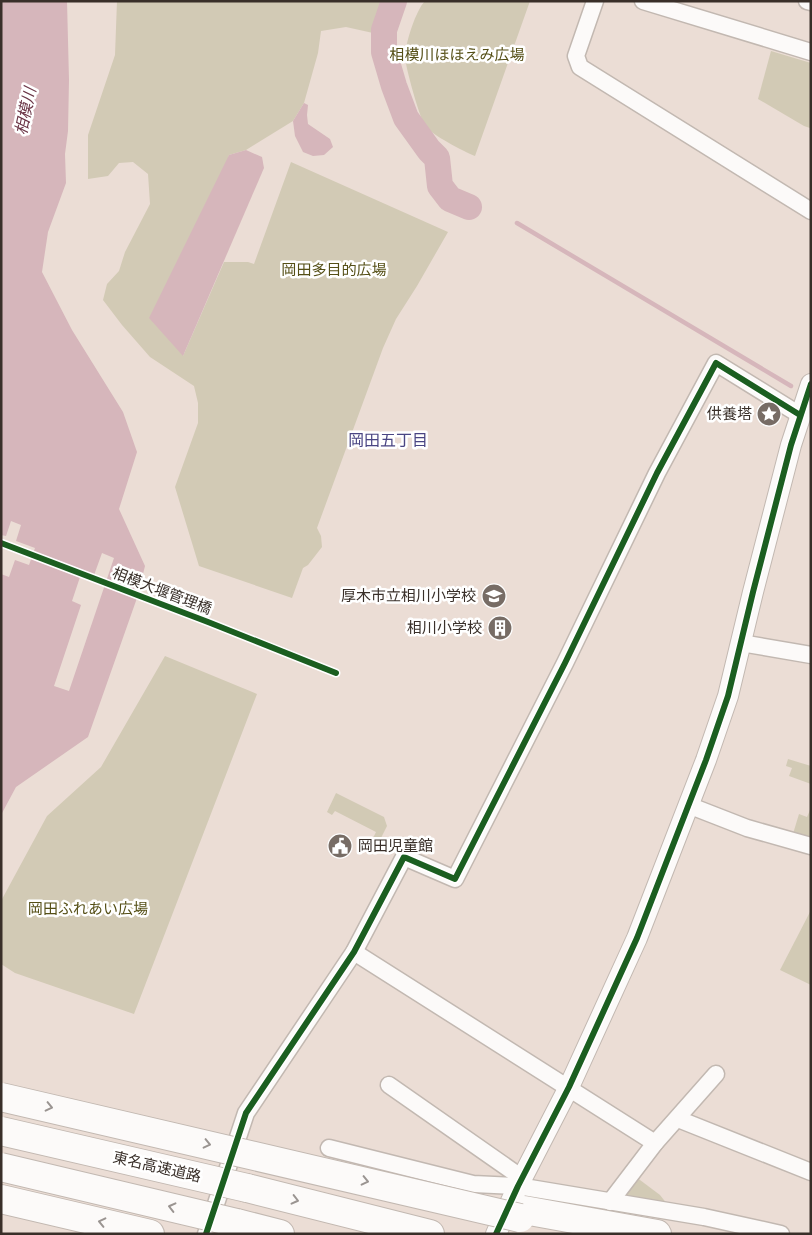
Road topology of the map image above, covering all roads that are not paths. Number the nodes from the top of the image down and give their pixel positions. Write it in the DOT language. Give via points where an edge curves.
graph roads {
  1 [pos="594,1"];
  2 [pos="643,1"];
  3 [pos="807,1"];
  4 [pos="811,2"];
  5 [pos="811,52"];
  6 [pos="811,212"];
  7 [pos="805,400"];
  8 [pos="741,643"];
  9 [pos="811,655"];
  10 [pos="688,805"];
  11 [pos="811,846"];
  12 [pos="354,952"];
  13 [pos="716,1074"];
  14 [pos="389,1085"];
  15 [pos="569,1087"];
  16 [pos="1,1096"];
  17 [pos="678,1118"];
  18 [pos="1,1131"];
  19 [pos="655,1143"];
  20 [pos="329,1148"];
  21 [pos="1,1167"];
  22 [pos="811,1172"];
  23 [pos="521,1198"];
  24 [pos="1,1199"];
  25 [pos="610,1202"];
  26 [pos="150,1234"];
  27 [pos="206,1234"];
  28 [pos="280,1234"];
  29 [pos="430,1234"];
  30 [pos="496,1234"];
  31 [pos="590,1234"];
  32 [pos="657,1234"];
  33 [pos="781,1234"];
  1 -- 6 [label="street" via="576,56 580,67"];
  2 -- 5 [label="street"];
  3 -- 4 [label="street"];
  7 -- 8 [label="street"];
  7 -- 12 [label="street" via="716,363 657,473 565,663 454,879 404,857"];
  8 -- 9 [label="street"];
  8 -- 10 [label="street" via="728,696"];
  10 -- 11 [label="street" via="747,828"];
  10 -- 15 [label="street" via="637,938"];
  12 -- 15 [label="street"];
  12 -- 27 [label="street" via="246,1113"];
  13 -- 17 [label="street"];
  14 -- 23 [label="street"];
  15 -- 19 [label="street"];
  15 -- 23 [label="street"];
  16 -- 23 [label="highway, one-way, bridge" via="456,1203"];
  17 -- 19 [label="street"];
  17 -- 22 [label="street"];
  18 -- 29 [label="highway, 東名高速道路, one-way, bridge"];
  19 -- 25 [label="street"];
  20 -- 23 [label="street"];
  28 -- 21 [label="highway, one-way, bridge"];
  23 -- 25 [label="street"];
  23 -- 30 [label="street"];
  23 -- 31 [label="highway"];
  23 -- 32 [label="highway"];
  26 -- 24 [label="highway, one-way"];
  25 -- 33 [label="street" via="704,1217"];
}
